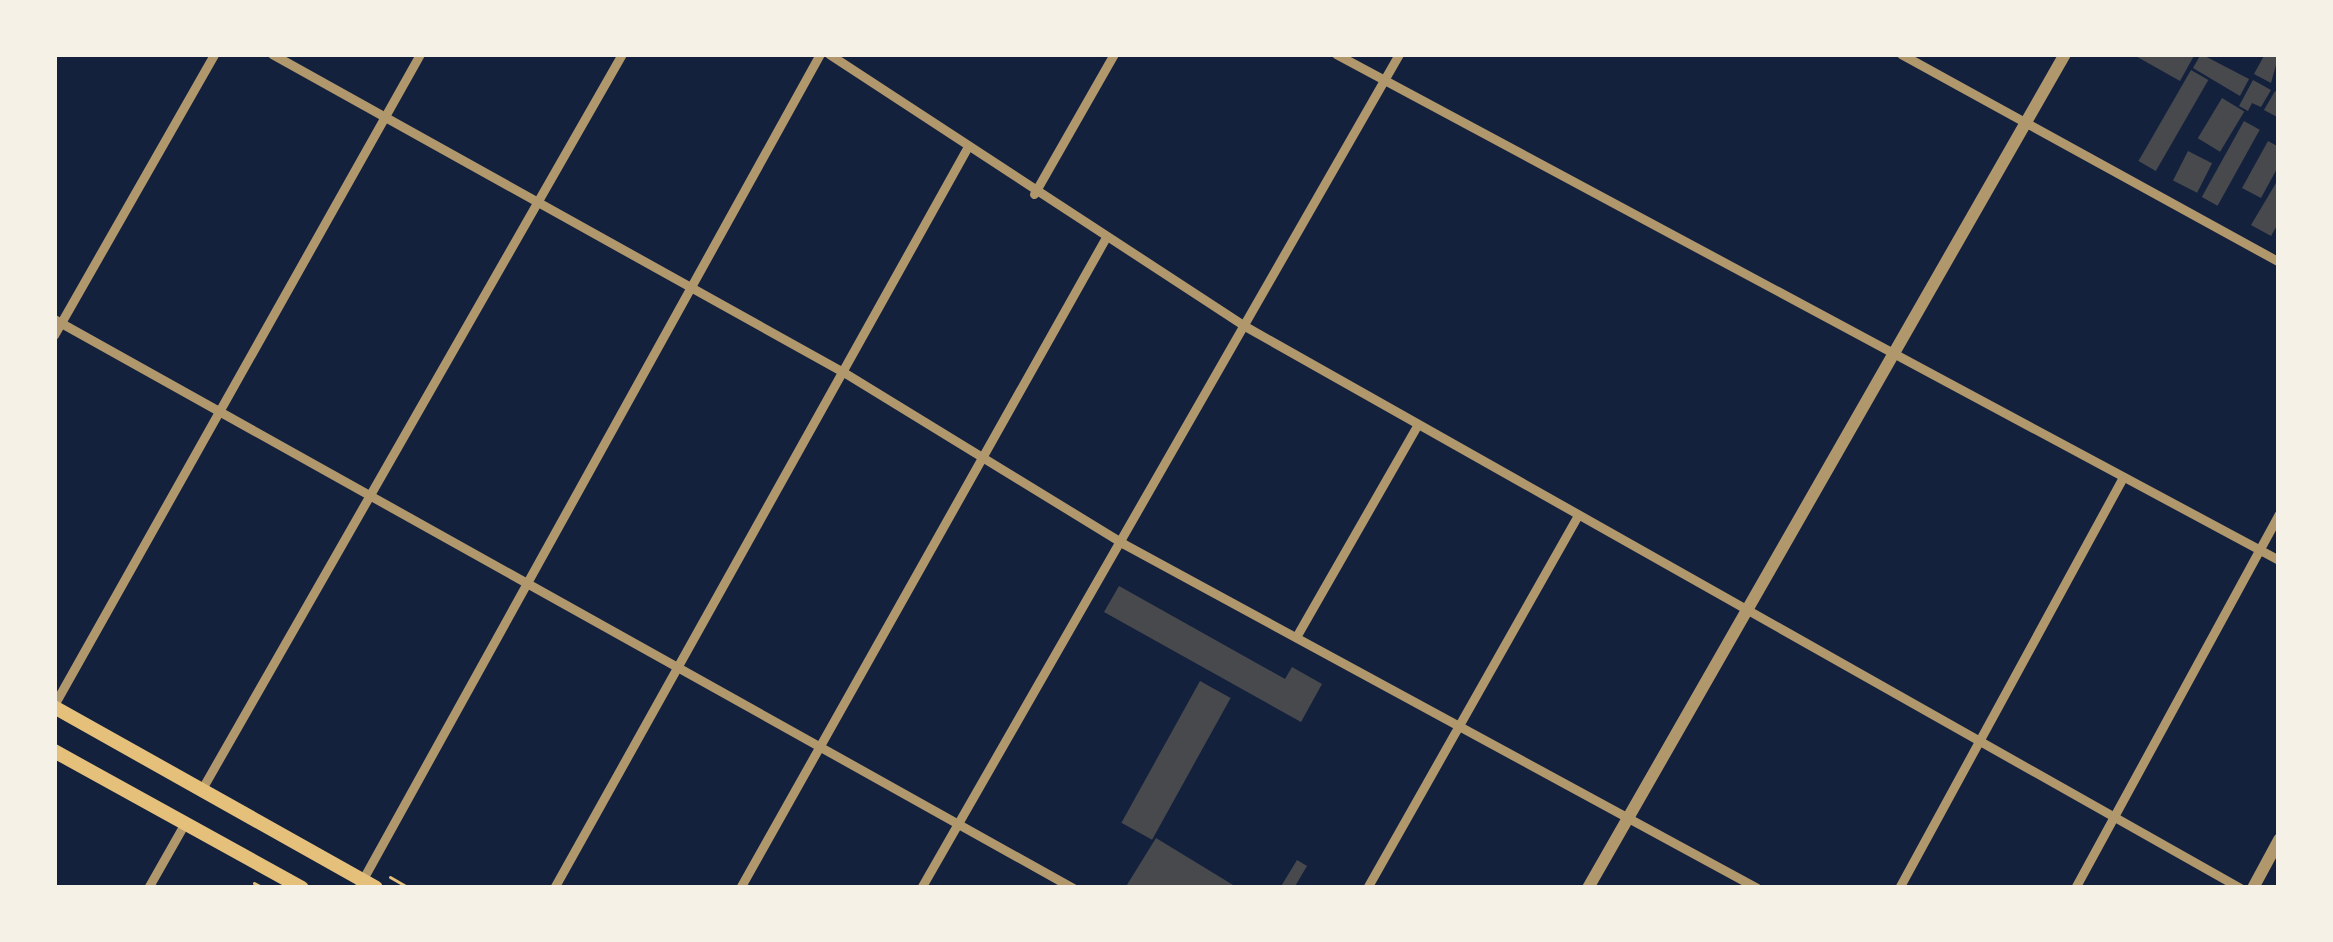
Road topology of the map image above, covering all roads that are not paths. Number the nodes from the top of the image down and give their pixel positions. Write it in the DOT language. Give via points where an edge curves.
graph roads {
  1 [pos="214,54"];
  2 [pos="272,54"];
  3 [pos="420,54"];
  4 [pos="622,54"];
  5 [pos="820,54"];
  6 [pos="830,54"];
  7 [pos="1114,54"];
  8 [pos="1336,54"];
  9 [pos="1399,54"];
  10 [pos="1901,54"];
  11 [pos="2065,54"];
  12 [pos="1384,80"];
  13 [pos="386,117"];
  14 [pos="2027,123"];
  15 [pos="968,148"];
  16 [pos="1034,194"];
  17 [pos="537,204"];
  18 [pos="1105,239"];
  19 [pos="2279,262"];
  20 [pos="694,290"];
  21 [pos="57,320"];
  22 [pos="1243,325"];
  23 [pos="54,335"];
  24 [pos="1897,359"];
  25 [pos="844,374"];
  26 [pos="220,414"];
  27 [pos="1417,426"];
  28 [pos="981,457"];
  29 [pos="2123,478"];
  30 [pos="370,496"];
  31 [pos="2279,514"];
  32 [pos="1576,518"];
  33 [pos="1124,544"];
  34 [pos="2260,550"];
  35 [pos="2279,560"];
  36 [pos="529,584"];
  37 [pos="1746,614"];
  38 [pos="1296,637"];
  39 [pos="681,670"];
  40 [pos="54,706"];
  41 [pos="1458,727"];
  42 [pos="820,746"];
  43 [pos="1982,748"];
  44 [pos="54,751"];
  45 [pos="203,787"];
  46 [pos="2115,819"];
  47 [pos="1626,820"];
  48 [pos="958,821"];
  49 [pos="185,824"];
  50 [pos="2279,840"];
  51 [pos="366,885"];
  52 [pos="148,888"];
  53 [pos="302,888"];
  54 [pos="554,888"];
  55 [pos="740,888"];
  56 [pos="921,888"];
  57 [pos="1072,888"];
  58 [pos="1367,888"];
  59 [pos="1588,888"];
  60 [pos="1757,888"];
  61 [pos="1899,888"];
  62 [pos="2075,888"];
  63 [pos="2240,888"];
  64 [pos="2253,888"];
  1 -- 21 [label="street"];
  2 -- 13 [label="street"];
  3 -- 13 [label="street"];
  4 -- 17 [label="street"];
  5 -- 20 [label="street"];
  6 -- 15 [label="street"];
  7 -- 16 [label="street"];
  8 -- 12 [label="street"];
  9 -- 12 [label="street"];
  10 -- 14 [label="street"];
  11 -- 14 [label="street"];
  12 -- 22 [label="street"];
  12 -- 24 [label="street"];
  13 -- 17 [label="street"];
  13 -- 26 [label="street"];
  14 -- 19 [label="street"];
  14 -- 24 [label="street"];
  15 -- 16 [label="street"];
  15 -- 25 [label="street"];
  16 -- 18 [label="street"];
  17 -- 20 [label="street"];
  17 -- 30 [label="street"];
  18 -- 22 [label="street"];
  18 -- 28 [label="street"];
  20 -- 25 [label="street"];
  20 -- 36 [label="street"];
  21 -- 23 [label="street"];
  21 -- 26 [label="street"];
  22 -- 27 [label="street"];
  22 -- 33 [label="street"];
  24 -- 29 [label="street"];
  24 -- 37 [label="street"];
  25 -- 28 [label="street"];
  25 -- 39 [label="street"];
  26 -- 30 [label="street"];
  26 -- 40 [label="street"];
  27 -- 32 [label="street"];
  27 -- 38 [label="street"];
  28 -- 33 [label="street"];
  28 -- 42 [label="street"];
  29 -- 34 [label="street"];
  29 -- 43 [label="street"];
  30 -- 36 [label="street"];
  30 -- 45 [label="street"];
  31 -- 34 [label="street"];
  32 -- 37 [label="street"];
  32 -- 41 [label="street"];
  33 -- 38 [label="street"];
  33 -- 48 [label="street"];
  34 -- 35 [label="street"];
  34 -- 46 [label="street"];
  36 -- 39 [label="street"];
  36 -- 51 [label="street"];
  37 -- 43 [label="street"];
  37 -- 47 [label="street"];
  38 -- 41 [label="street"];
  39 -- 42 [label="street"];
  39 -- 54 [label="street"];
  40 -- 45 [label="main road"];
  41 -- 47 [label="street"];
  41 -- 58 [label="street"];
  42 -- 48 [label="street"];
  42 -- 55 [label="street"];
  43 -- 46 [label="street"];
  43 -- 61 [label="street"];
  44 -- 49 [label="main road"];
  45 -- 51 [label="main road"];
  46 -- 62 [label="street"];
  46 -- 63 [label="street"];
  47 -- 59 [label="street"];
  47 -- 60 [label="street"];
  48 -- 56 [label="street"];
  48 -- 57 [label="street"];
  49 -- 52 [label="street"];
  49 -- 53 [label="main road"];
  50 -- 64 [label="street"];
}
